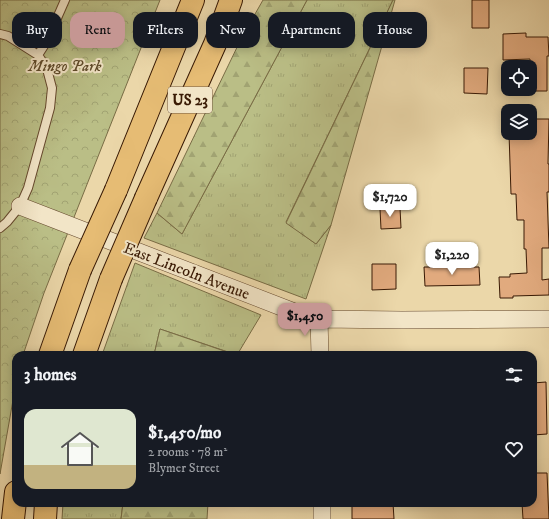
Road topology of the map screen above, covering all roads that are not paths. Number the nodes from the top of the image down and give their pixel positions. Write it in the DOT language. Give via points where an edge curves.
graph roads {
  1 [pos="65,0"];
  2 [pos="193,0"];
  3 [pos="231,0"];
  4 [pos="244,0"];
  5 [pos="227,12"];
  6 [pos="236,12"];
  7 [pos="0,34"];
  8 [pos="213,48"];
  9 [pos="38,55"];
  10 [pos="20,206"];
  11 [pos="0,228"];
  12 [pos="319,319"];
  13 [pos="549,319"];
  14 [pos="51,351"];
  15 [pos="85,351"];
  16 [pos="320,351"];
  17 [pos="14,507"];
  18 [pos="46,507"];
  19 [pos="322,507"];
  20 [pos="13,519"];
  21 [pos="45,519"];
  22 [pos="322,519"];
  1 -- 9 [label="lane"];
  2 -- 14 [label="highway, US 23, bridge" via="116,190 80,270"];
  3 -- 5 [label="highway, US 23"];
  4 -- 6 [label="highway"];
  7 -- 9 [label="lane" via="8,36"];
  8 -- 15 [label="highway, US 23, bridge" via="111,279"];
  9 -- 10 [label="lane" via="47,68 52,88 50,108 28,188"];
  10 -- 11 [label="lane"];
  10 -- 12 [label="street, East Lincoln Avenue" via="302,315"];
  12 -- 13 [label="street, East Lincoln Avenue"];
  12 -- 16 [label="street"];
  17 -- 20 [label="highway"];
  18 -- 21 [label="highway"];
  19 -- 22 [label="street"];
}
